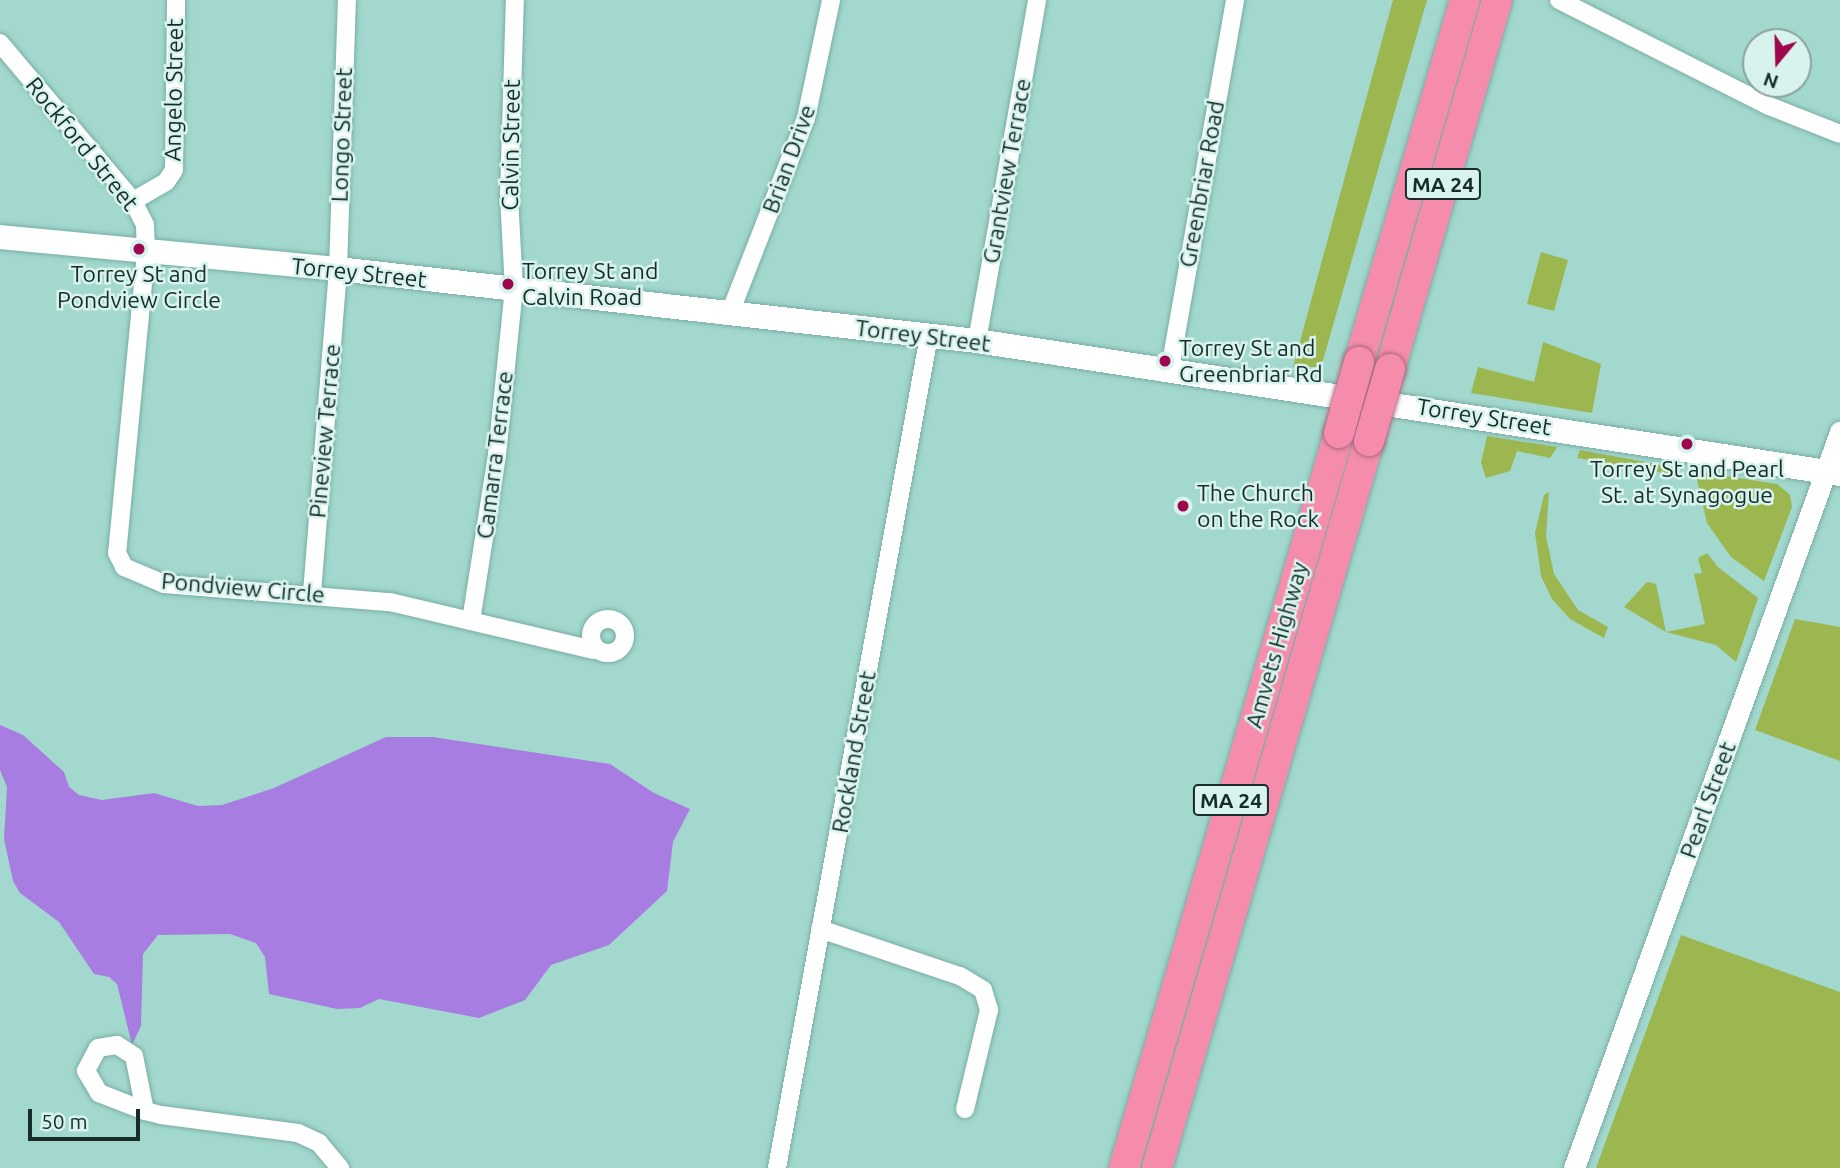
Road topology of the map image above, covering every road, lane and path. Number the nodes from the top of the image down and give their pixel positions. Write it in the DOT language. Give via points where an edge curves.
graph roads {
  1 [pos="176,0"];
  2 [pos="347,0"];
  3 [pos="515,0"];
  4 [pos="831,0"];
  5 [pos="1037,0"];
  6 [pos="1235,0"];
  7 [pos="1465,0"];
  8 [pos="1497,0"];
  9 [pos="1559,0"];
  10 [pos="0,43"];
  11 [pos="1840,134"];
  12 [pos="133,201"];
  13 [pos="0,237"];
  14 [pos="146,253"];
  15 [pos="338,270"];
  16 [pos="514,289"];
  17 [pos="730,313"];
  18 [pos="929,336"];
  19 [pos="977,341"];
  20 [pos="1170,369"];
  21 [pos="1840,432"];
  22 [pos="1832,473"];
  23 [pos="312,593"];
  24 [pos="471,621"];
  25 [pos="593,650"];
  26 [pos="820,929"];
  27 [pos="965,1109"];
  28 [pos="145,1111"];
  29 [pos="340,1168"];
  30 [pos="777,1168"];
  31 [pos="1124,1168"];
  32 [pos="1157,1168"];
  33 [pos="1574,1168"];
  1 -- 12 [label="street, Angelo Street" via="174,170 166,182"];
  2 -- 15 [label="street, Longo Street"];
  3 -- 16 [label="street, Calvin Street" via="509,197"];
  4 -- 17 [label="street, Brian Drive" via="806,118"];
  5 -- 19 [label="street, Grantview Terrace"];
  6 -- 20 [label="street, Greenbriar Road"];
  7 -- 31 [label="highway, Amvets Highway / MA 24, bridge"];
  8 -- 32 [label="highway, Amvets Highway / MA 24, bridge"];
  9 -- 11 [label="street" via="1785,113"];
  10 -- 12 [label="street, Rockford Street"];
  12 -- 14 [label="street, Rockford Street" via="145,225"];
  13 -- 14 [label="main road, Torrey Street"];
  14 -- 15 [label="main road, Torrey Street"];
  14 -- 23 [label="street, Pondview Circle" via="120,562 135,574 164,584"];
  15 -- 16 [label="main road, Torrey Street"];
  15 -- 23 [label="street, Pineview Terrace"];
  16 -- 17 [label="main road, Torrey Street"];
  16 -- 24 [label="street, Camarra Terrace" via="497,455"];
  17 -- 18 [label="main road, Torrey Street"];
  18 -- 19 [label="main road, Torrey Street"];
  18 -- 26 [label="street, Rockland Street"];
  19 -- 20 [label="main road, Torrey Street"];
  20 -- 22 [label="main road, Torrey Street"];
  21 -- 22 [label="street, Pearl Street"];
  22 -- 33 [label="street, Pearl Street"];
  23 -- 24 [label="street, Pondview Circle" via="390,602"];
  24 -- 25 [label="street, Pondview Circle"];
  26 -- 27 [label="street" via="960,976 983,990 989,1010"];
  26 -- 30 [label="street, Rockland Street"];
  28 -- 29 [label="street" via="287,1129 318,1143"];
}
